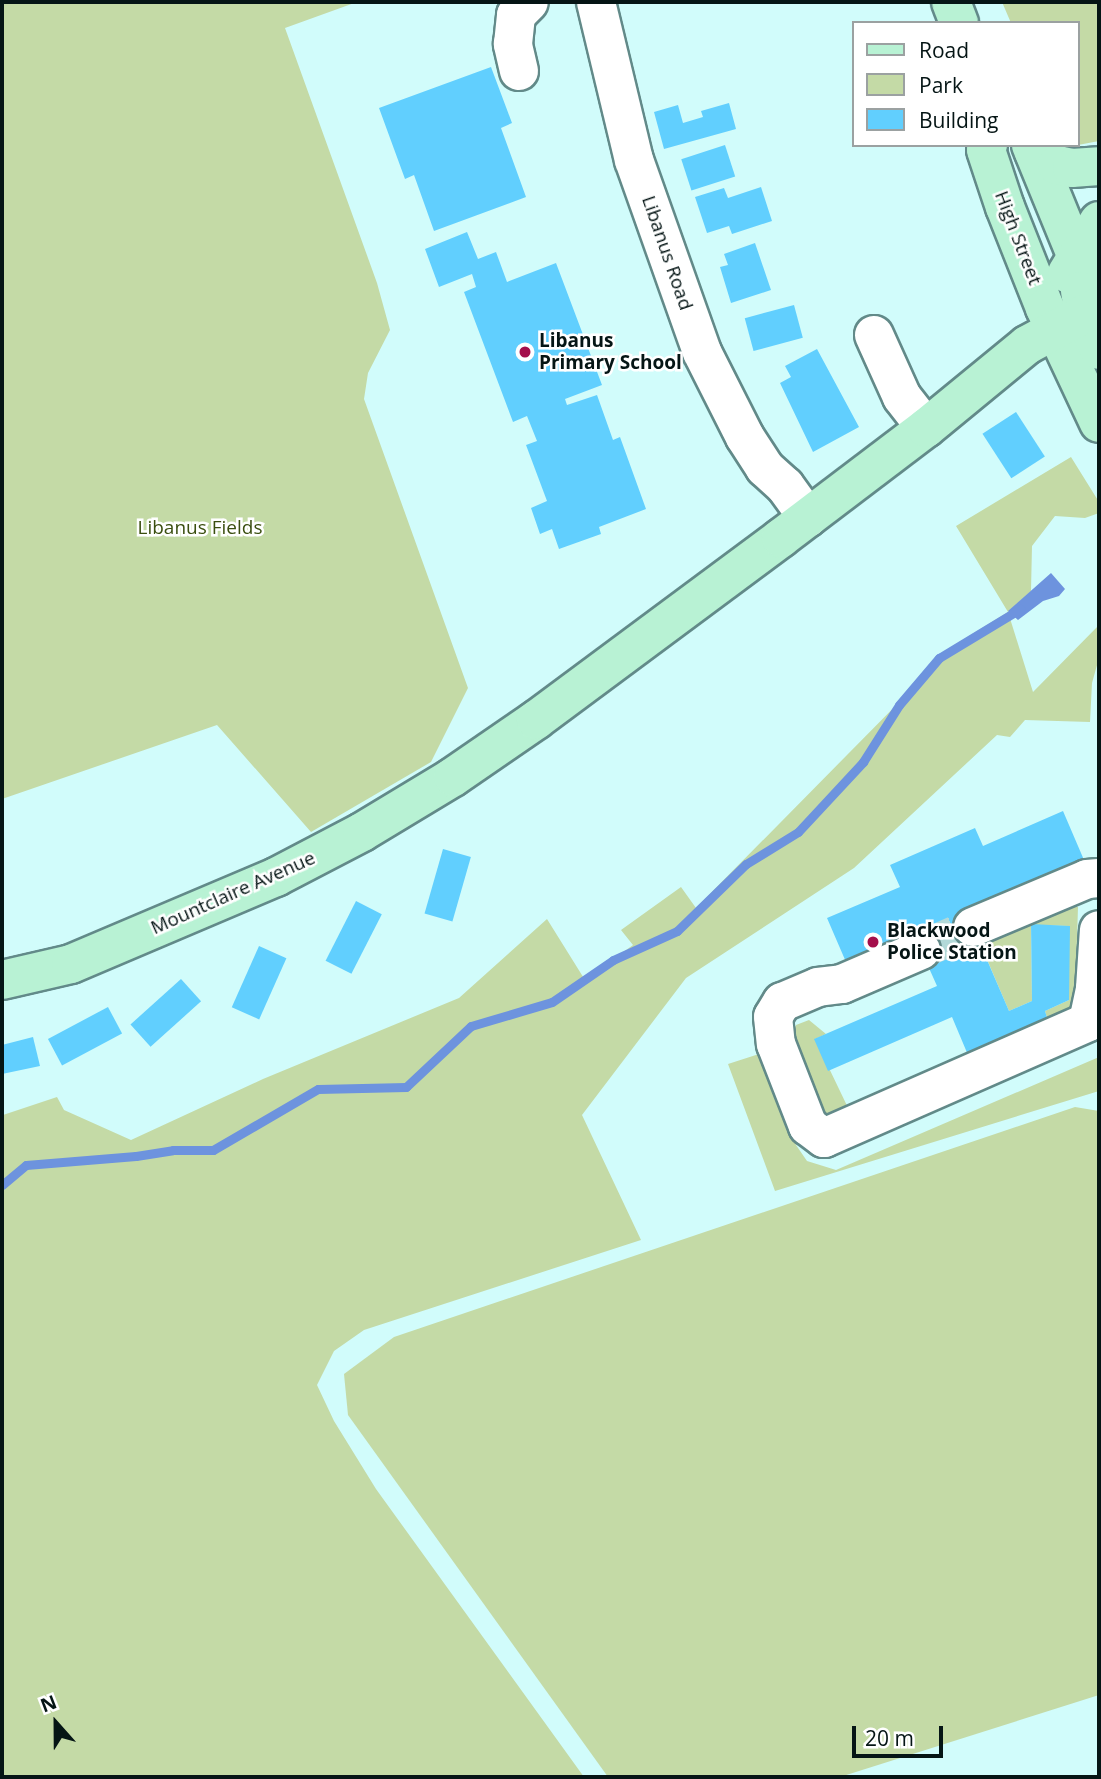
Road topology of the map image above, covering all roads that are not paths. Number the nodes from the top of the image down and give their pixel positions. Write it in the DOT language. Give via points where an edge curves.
graph roads {
  1 [pos="529,2"];
  2 [pos="596,2"];
  3 [pos="951,2"];
  4 [pos="958,21"];
  5 [pos="519,71"];
  6 [pos="987,147"];
  7 [pos="1032,149"];
  8 [pos="1099,166"];
  9 [pos="1099,221"];
  10 [pos="1072,303"];
  11 [pos="874,335"];
  12 [pos="1099,350"];
  13 [pos="1099,423"];
  14 [pos="926,428"];
  15 [pos="807,518"];
  16 [pos="1099,878"];
  17 [pos="973,927"];
  18 [pos="1099,930"];
  19 [pos="1099,942"];
  20 [pos="921,950"];
  21 [pos="2,980"];
  1 -- 5 [label="street" via="516,15 513,44"];
  2 -- 15 [label="street, Libanus Road" via="634,160 702,352 745,437"];
  3 -- 4 [label="main road"];
  6 -- 10 [label="main road, High Street" via="1005,207"];
  7 -- 8 [label="main road" via="1057,165"];
  7 -- 10 [label="main road"];
  9 -- 10 [label="main road"];
  10 -- 12 [label="main road"];
  10 -- 13 [label="main road"];
  10 -- 14 [label="main road"];
  11 -- 14 [label="street" via="902,397"];
  14 -- 15 [label="main road"];
  15 -- 21 [label="main road, Mountclaire Avenue" via="557,705 453,777 362,832 276,877 71,964"];
  16 -- 17 [label="street"];
  18 -- 19 [label="street"];
  19 -- 20 [label="street" via="1088,1022 824,1138 808,1126 776,1044 773,1017 782,1003 818,987 842,984"];
}
